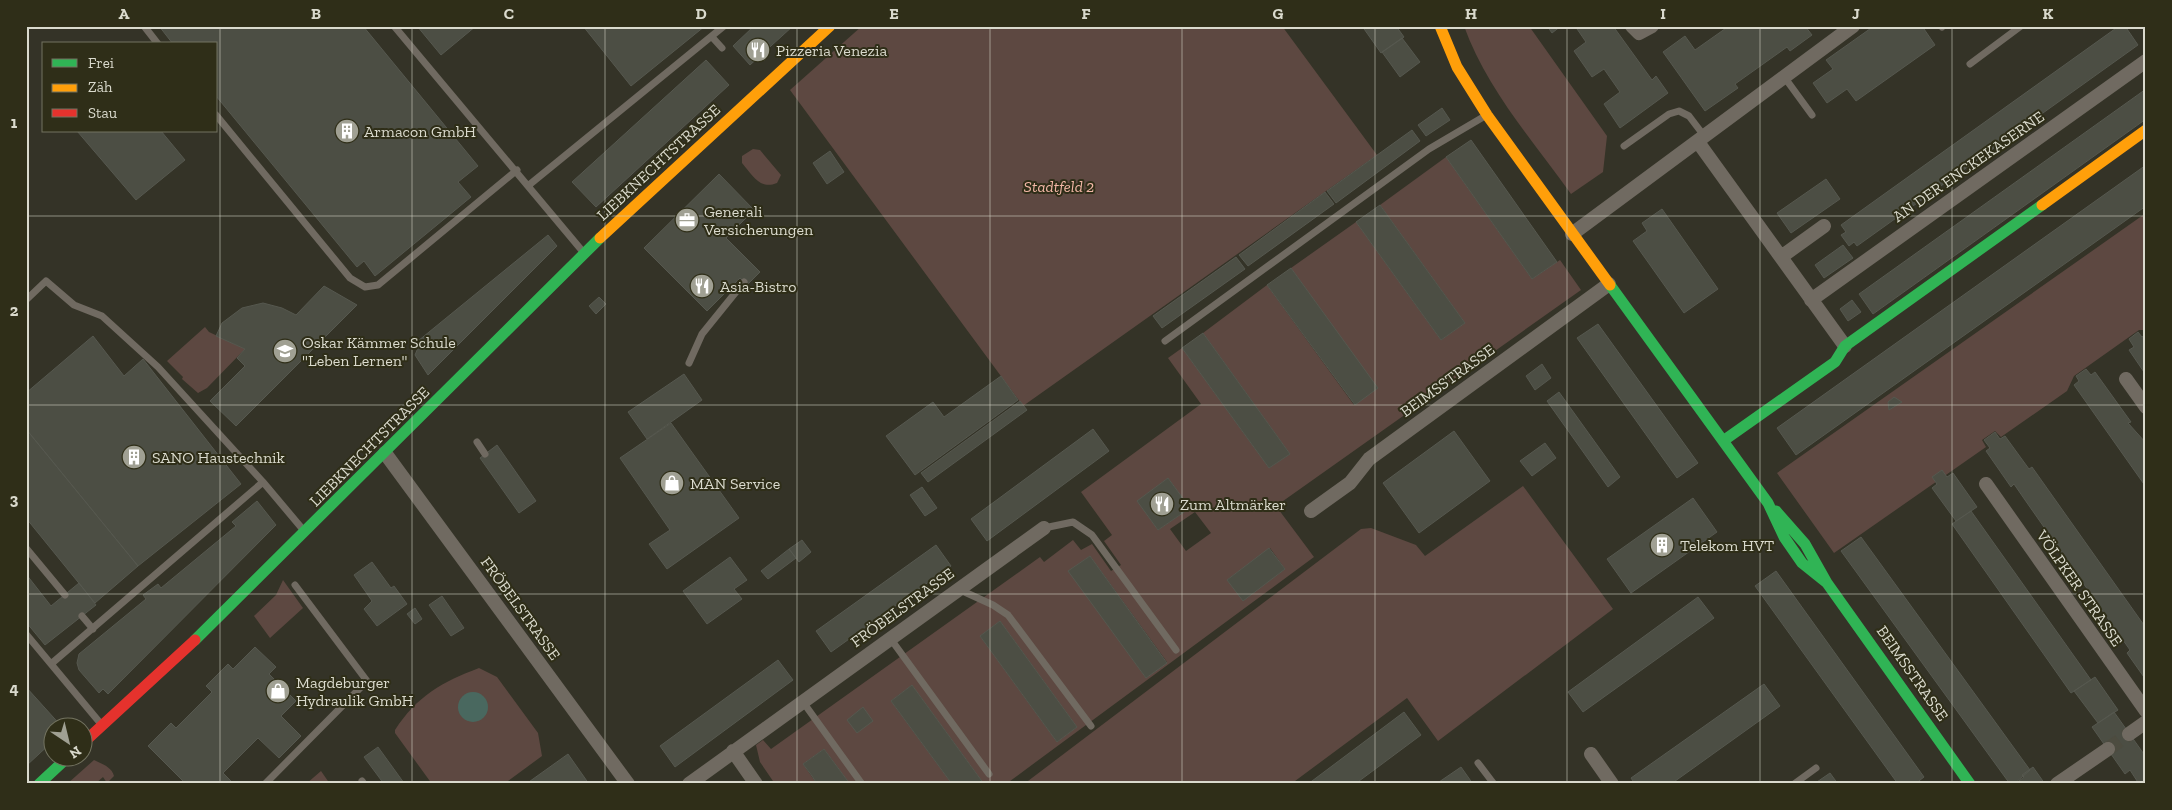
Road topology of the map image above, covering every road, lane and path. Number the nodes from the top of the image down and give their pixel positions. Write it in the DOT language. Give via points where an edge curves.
graph roads {
  1 [pos="144,26"];
  2 [pos="394,26"];
  3 [pos="724,26"];
  4 [pos="830,26"];
  5 [pos="1440,26"];
  6 [pos="1632,26"];
  7 [pos="1652,26"];
  8 [pos="1853,26"];
  9 [pos="2021,26"];
  10 [pos="712,37"];
  11 [pos="156,42"];
  12 [pos="722,48"];
  13 [pos="2146,61"];
  14 [pos="1970,64"];
  15 [pos="1785,78"];
  16 [pos="1487,115"];
  17 [pos="1812,115"];
  18 [pos="218,117"];
  19 [pos="2146,130"];
  20 [pos="1702,140"];
  21 [pos="1624,146"];
  22 [pos="517,170"];
  23 [pos="529,185"];
  24 [pos="1824,226"];
  25 [pos="1572,234"];
  26 [pos="584,253"];
  27 [pos="1781,257"];
  28 [pos="744,282"];
  29 [pos="1609,284"];
  30 [pos="26,300"];
  31 [pos="1811,300"];
  32 [pos="1165,341"];
  33 [pos="1845,346"];
  34 [pos="689,363"];
  35 [pos="2126,379"];
  36 [pos="2146,407"];
  37 [pos="1723,441"];
  38 [pos="477,442"];
  39 [pos="385,453"];
  40 [pos="485,454"];
  41 [pos="262,482"];
  42 [pos="1986,484"];
  43 [pos="1311,511"];
  44 [pos="1044,528"];
  45 [pos="305,532"];
  46 [pos="26,548"];
  47 [pos="295,585"];
  48 [pos="958,589"];
  49 [pos="65,595"];
  50 [pos="82,616"];
  51 [pos="93,629"];
  52 [pos="26,634"];
  53 [pos="890,638"];
  54 [pos="1176,650"];
  55 [pos="51,664"];
  56 [pos="803,702"];
  57 [pos="2146,711"];
  58 [pos="2146,722"];
  59 [pos="102,726"];
  60 [pos="1091,726"];
  61 [pos="2129,734"];
  62 [pos="92,735"];
  63 [pos="2108,749"];
  64 [pos="733,751"];
  65 [pos="1591,754"];
  66 [pos="1478,763"];
  67 [pos="56,768"];
  68 [pos="1816,768"];
  69 [pos="989,774"];
  70 [pos="39,784"];
  71 [pos="265,784"];
  72 [pos="628,784"];
  73 [pos="689,784"];
  74 [pos="756,784"];
  75 [pos="862,784"];
  76 [pos="1494,784"];
  77 [pos="1612,784"];
  78 [pos="1794,784"];
  79 [pos="1970,784"];
  80 [pos="2057,784"];
  1 -- 11 [label="lane"];
  2 -- 22 [label="lane"];
  3 -- 10 [label="lane"];
  4 -- 26 [label="street, LIEBKNECHTSTRASSE"];
  5 -- 16 [label="street, BEIMSSTRASSE" via="1457,68"];
  6 -- 7 [label="street" via="1639,33"];
  8 -- 15 [label="street"];
  9 -- 14 [label="lane"];
  10 -- 12 [label="lane"];
  10 -- 23 [label="lane"];
  13 -- 31 [label="street, AN DER ENCKEKASERNE"];
  15 -- 17 [label="lane"];
  15 -- 20 [label="street"];
  16 -- 25 [label="street, BEIMSSTRASSE"];
  16 -- 32 [label="lane" via="1429,149"];
  18 -- 22 [label="lane" via="350,278 364,287 377,285"];
  19 -- 33 [label="street"];
  20 -- 21 [label="lane" via="1689,116 1679,111 1669,114"];
  20 -- 25 [label="street"];
  20 -- 27 [label="street"];
  22 -- 23 [label="lane"];
  23 -- 26 [label="lane"];
  24 -- 27 [label="street"];
  25 -- 29 [label="street, BEIMSSTRASSE"];
  26 -- 39 [label="street, LIEBKNECHTSTRASSE"];
  27 -- 31 [label="street"];
  28 -- 34 [label="lane" via="702,334"];
  29 -- 37 [label="street, BEIMSSTRASSE"];
  29 -- 43 [label="street, BEIMSSTRASSE" via="1369,459 1350,482"];
  30 -- 41 [label="lane" via="46,282 74,305 102,316 158,368"];
  31 -- 33 [label="street"];
  33 -- 37 [label="street" via="1834,362"];
  35 -- 36 [label="street"];
  37 -- 79 [label="street, BEIMSSTRASSE" via="1768,503 1795,528 1828,583"];
  38 -- 40 [label="lane"];
  39 -- 45 [label="street, LIEBKNECHTSTRASSE"];
  39 -- 72 [label="street, FRÖBELSTRASSE"];
  41 -- 45 [label="lane"];
  41 -- 51 [label="lane"];
  42 -- 57 [label="street, VÖLPKER STRASSE"];
  44 -- 48 [label="street, FRÖBELSTRASSE"];
  44 -- 54 [label="lane" via="1073,522 1092,535"];
  45 -- 59 [label="street, LIEBKNECHTSTRASSE"];
  46 -- 49 [label="lane"];
  47 -- 71 [label="lane" via="367,680"];
  48 -- 53 [label="street, FRÖBELSTRASSE"];
  48 -- 60 [label="lane" via="1008,615"];
  50 -- 51 [label="lane"];
  51 -- 55 [label="lane"];
  52 -- 55 [label="lane"];
  53 -- 56 [label="street, FRÖBELSTRASSE"];
  53 -- 69 [label="lane"];
  55 -- 59 [label="lane"];
  56 -- 64 [label="street, FRÖBELSTRASSE"];
  56 -- 75 [label="lane"];
  58 -- 61 [label="street"];
  59 -- 62 [label="street, LIEBKNECHTSTRASSE"];
  63 -- 80 [label="street"];
  64 -- 73 [label="street, FRÖBELSTRASSE"];
  64 -- 74 [label="street"];
  65 -- 77 [label="street"];
  66 -- 76 [label="lane"];
  67 -- 70 [label="street"];
  68 -- 78 [label="lane"];
}
